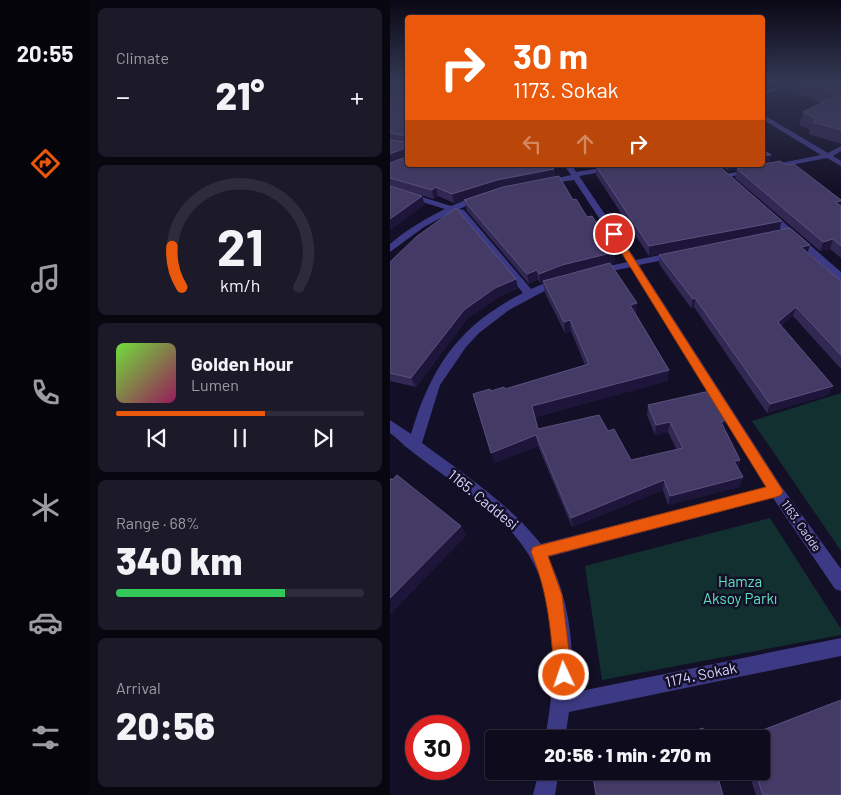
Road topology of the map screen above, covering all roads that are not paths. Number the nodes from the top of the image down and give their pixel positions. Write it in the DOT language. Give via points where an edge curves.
graph roads {
  1 [pos="765,118"];
  2 [pos="841,148"];
  3 [pos="828,156"];
  4 [pos="841,164"];
  5 [pos="618,167"];
  6 [pos="573,172"];
  7 [pos="726,177"];
  8 [pos="538,184"];
  9 [pos="390,189"];
  10 [pos="487,195"];
  11 [pos="761,207"];
  12 [pos="451,208"];
  13 [pos="390,249"];
  14 [pos="682,254"];
  15 [pos="633,263"];
  16 [pos="586,274"];
  17 [pos="841,277"];
  18 [pos="567,278"];
  19 [pos="529,292"];
  20 [pos="390,425"];
  21 [pos="414,446"];
  22 [pos="776,491"];
  23 [pos="538,552"];
  24 [pos="841,584"];
  25 [pos="841,647"];
  26 [pos="562,704"];
  27 [pos="557,730"];
  28 [pos="547,780"];
  29 [pos="544,795"];
  1 -- 3 [label="street"];
  2 -- 3 [label="street"];
  3 -- 4 [label="street"];
  3 -- 7 [label="street"];
  5 -- 6 [label="street"];
  6 -- 8 [label="street"];
  6 -- 15 [label="street, 1163. Cadde"];
  9 -- 12 [label="street"];
  10 -- 12 [label="street"];
  11 -- 17 [label="street" via="785,233"];
  12 -- 13 [label="street"];
  12 -- 19 [label="street" via="460,212"];
  14 -- 15 [label="street"];
  15 -- 16 [label="street"];
  15 -- 22 [label="street, 1163. Cadde"];
  18 -- 19 [label="street"];
  19 -- 21 [label="street" via="496,312 469,337 438,378"];
  20 -- 21 [label="street, 1165. Caddesi"];
  21 -- 23 [label="street, 1165. Caddesi" via="502,513"];
  22 -- 23 [label="street"];
  22 -- 24 [label="street, 1163. Cadde"];
  23 -- 26 [label="street, 1165. Caddesi" via="547,571 559,623 564,675"];
  25 -- 26 [label="street, 1174. Sokak"];
  26 -- 27 [label="street, 1165. Caddesi"];
  28 -- 29 [label="street"];
}
